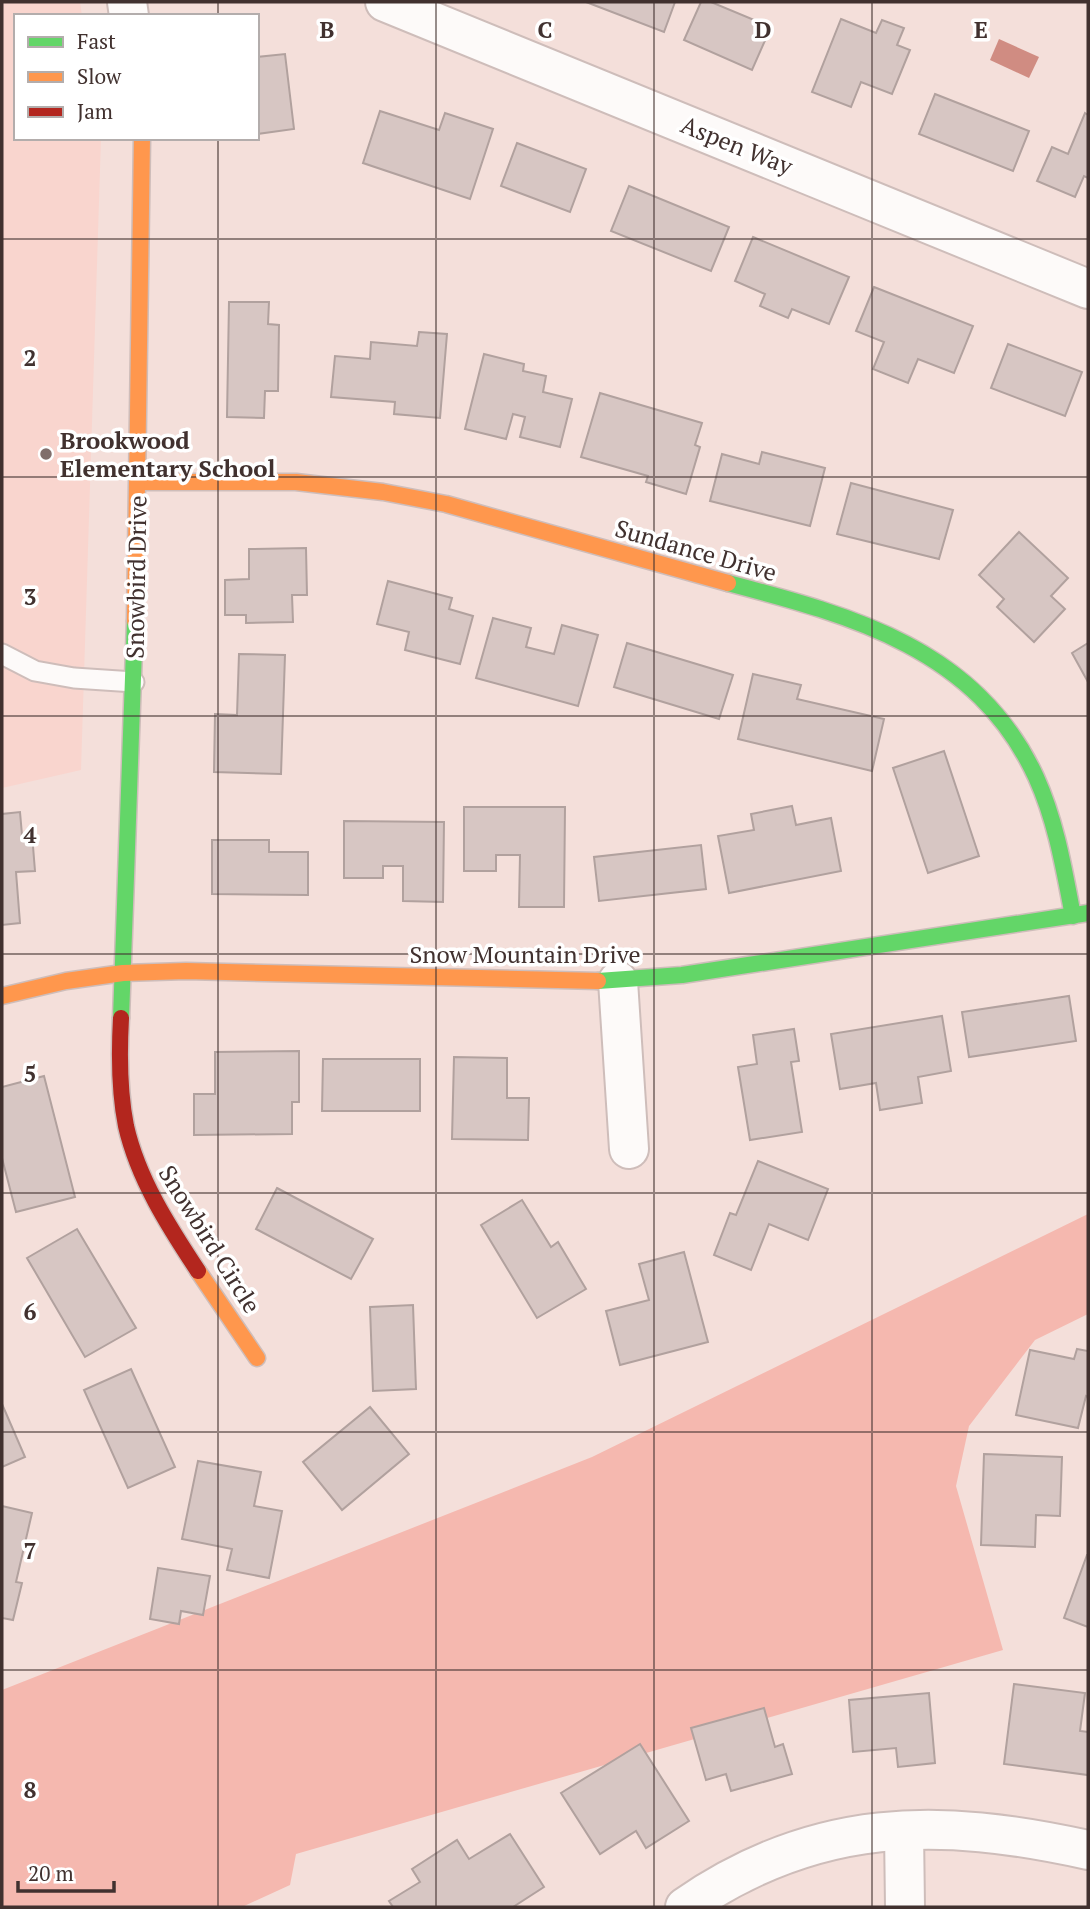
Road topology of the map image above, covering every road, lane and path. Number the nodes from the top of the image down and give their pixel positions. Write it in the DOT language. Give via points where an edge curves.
graph roads {
  1 [pos="385,2"];
  2 [pos="142,140"];
  3 [pos="1088,289"];
  4 [pos="138,482"];
  5 [pos="2,654"];
  6 [pos="134,682"];
  7 [pos="1081,915"];
  8 [pos="122,973"];
  9 [pos="618,981"];
  10 [pos="2,996"];
  11 [pos="629,1149"];
  12 [pos="257,1357"];
  13 [pos="904,1831"];
  14 [pos="1088,1850"];
  15 [pos="685,1907"];
  16 [pos="905,1907"];
  1 -- 3 [label="street, Aspen Way"];
  2 -- 4 [label="street, Snowbird Drive"];
  4 -- 6 [label="street, Snowbird Drive"];
  4 -- 7 [label="street, Sundance Drive" via="296,482 446,503 841,615 907,642 949,669 991,707 1018,743 1040,784"];
  5 -- 6 [label="lane" via="35,671"];
  6 -- 8 [label="street, Snowbird Drive"];
  7 -- 9 [label="street, Snow Mountain Drive"];
  8 -- 9 [label="street, Snow Mountain Drive"];
  8 -- 10 [label="street, Snow Mountain Drive"];
  8 -- 12 [label="street, Snowbird Circle" via="122,1094 129,1136 144,1179 166,1221"];
  9 -- 11 [label="street"];
  13 -- 14 [label="street" via="966,1830"];
  13 -- 15 [label="street" via="807,1846 758,1865"];
  13 -- 16 [label="street"];
}
